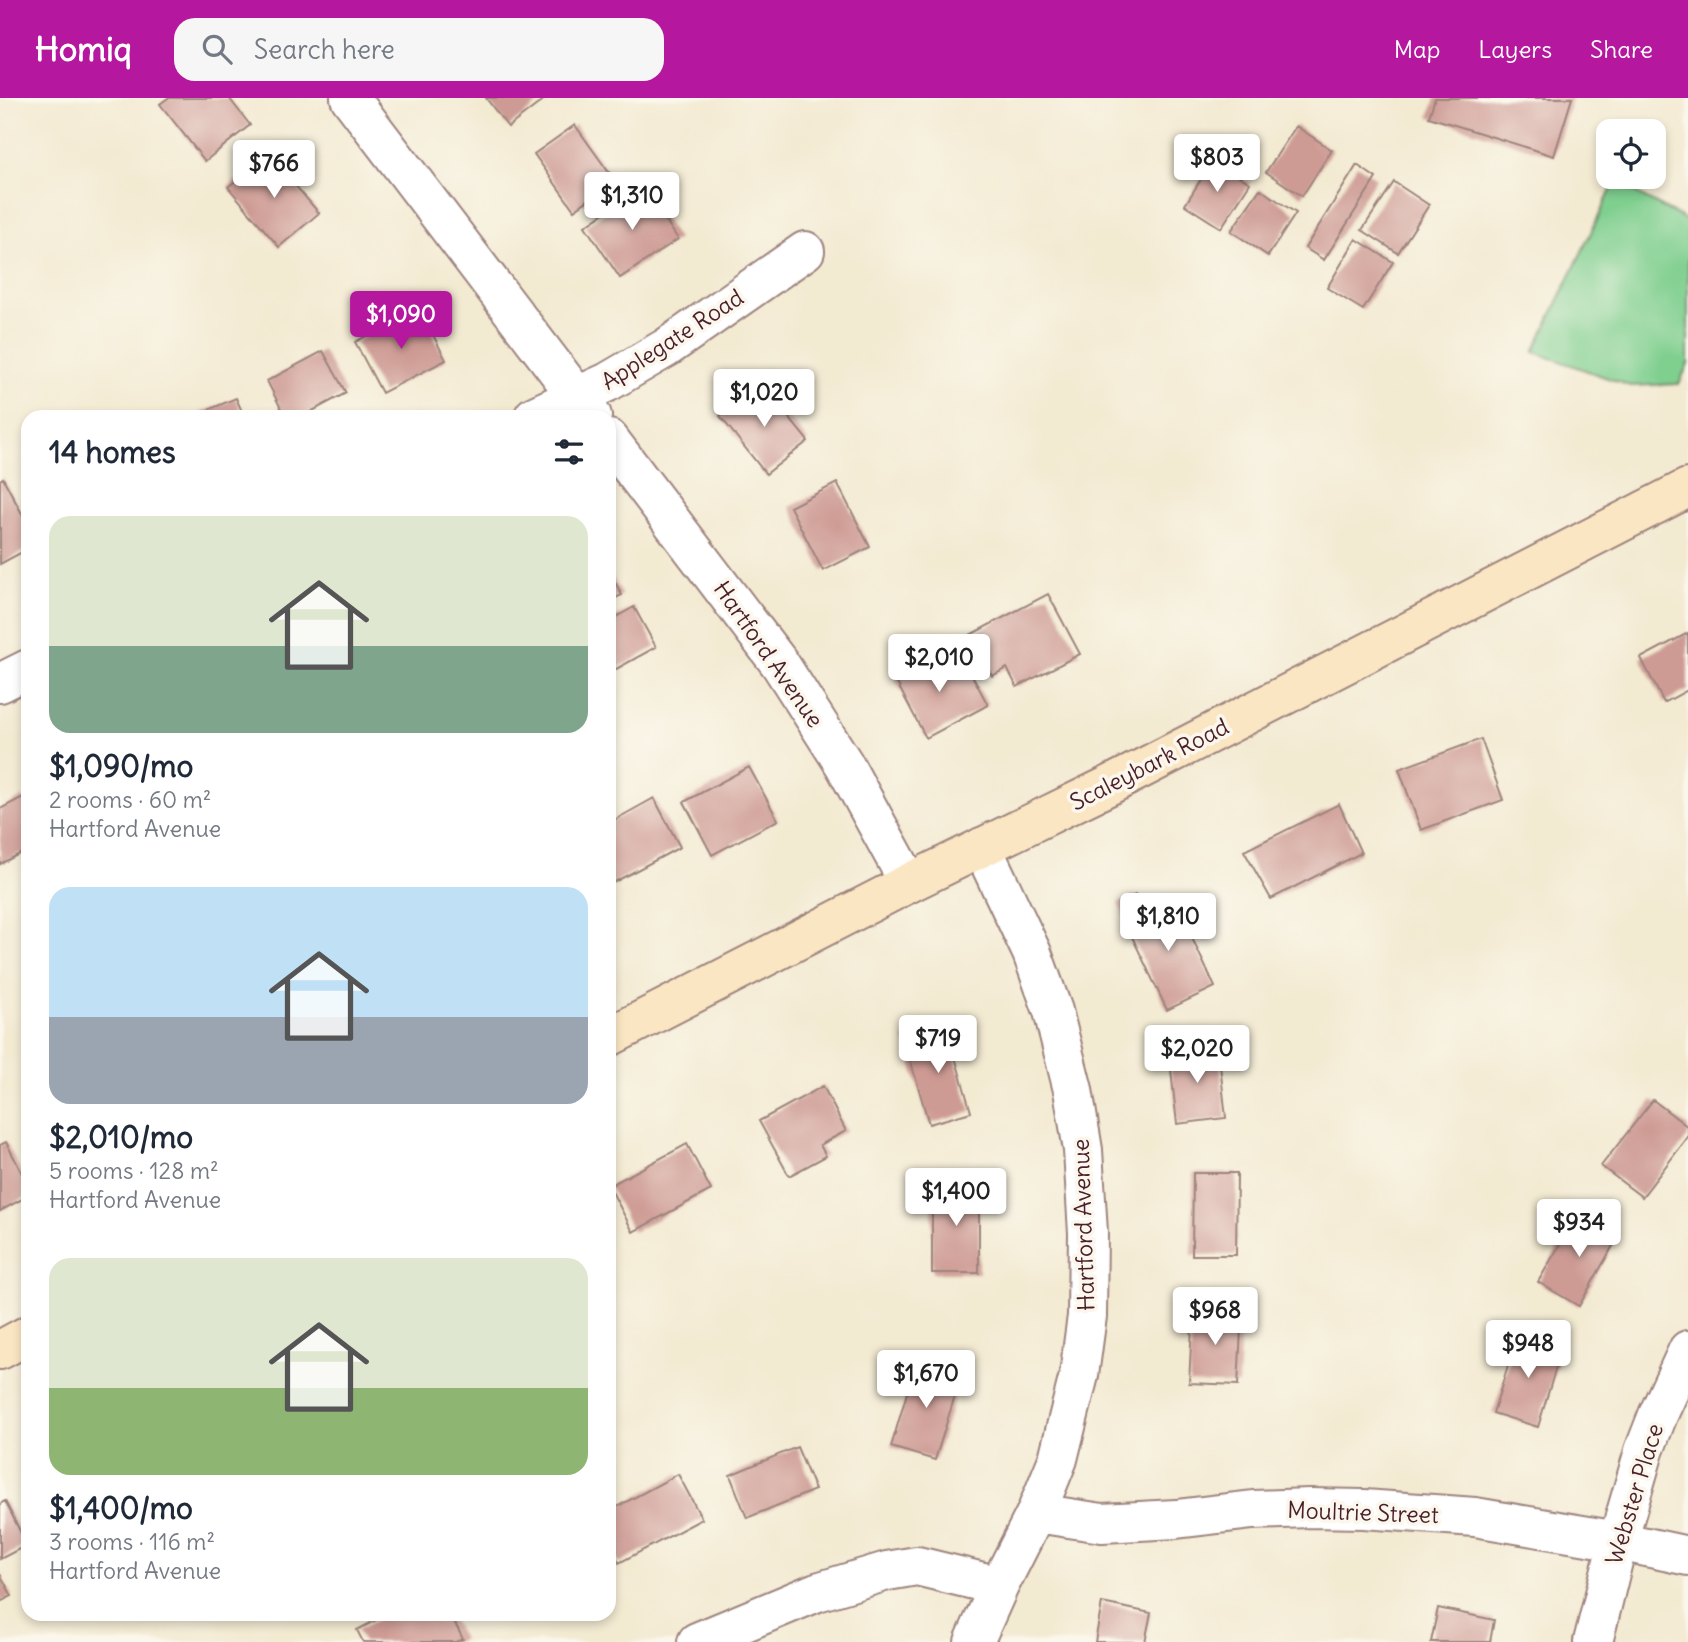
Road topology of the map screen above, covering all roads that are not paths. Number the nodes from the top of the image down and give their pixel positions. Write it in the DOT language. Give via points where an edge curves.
graph roads {
  1 [pos="350,98"];
  2 [pos="804,251"];
  3 [pos="585,407"];
  4 [pos="616,448"];
  5 [pos="1688,488"];
  6 [pos="21,672"];
  7 [pos="0,682"];
  8 [pos="982,847"];
  9 [pos="909,883"];
  10 [pos="616,1033"];
  11 [pos="21,1339"];
  12 [pos="0,1350"];
  13 [pos="1688,1350"];
  14 [pos="1036,1513"];
  15 [pos="1618,1541"];
  16 [pos="1688,1556"];
  17 [pos="999,1586"];
  18 [pos="697,1642"];
  19 [pos="974,1642"];
  20 [pos="1593,1642"];
  1 -- 3 [label="street"];
  2 -- 3 [label="street, Applegate Road" via="666,348 608,382"];
  4 -- 9 [label="street, Hartford Avenue" via="780,664 844,764"];
  5 -- 8 [label="street, Scaleybark Road"];
  6 -- 7 [label="street"];
  8 -- 9 [label="street, Scaleybark Road"];
  8 -- 14 [label="street, Hartford Avenue" via="1032,953 1053,1012 1083,1150 1087,1316 1079,1375 1058,1460"];
  9 -- 10 [label="street, Scaleybark Road"];
  11 -- 12 [label="street"];
  13 -- 15 [label="street, Webster Place" via="1644,1451"];
  14 -- 15 [label="street, Moultrie Street" via="1102,1523 1253,1510 1364,1509 1475,1517"];
  14 -- 17 [label="street, Hartford Avenue"];
  15 -- 16 [label="street, Moultrie Street"];
  15 -- 20 [label="street, Webster Place"];
  17 -- 18 [label="street" via="917,1566 887,1571 817,1592"];
  17 -- 19 [label="street, Hartford Avenue"];
}
